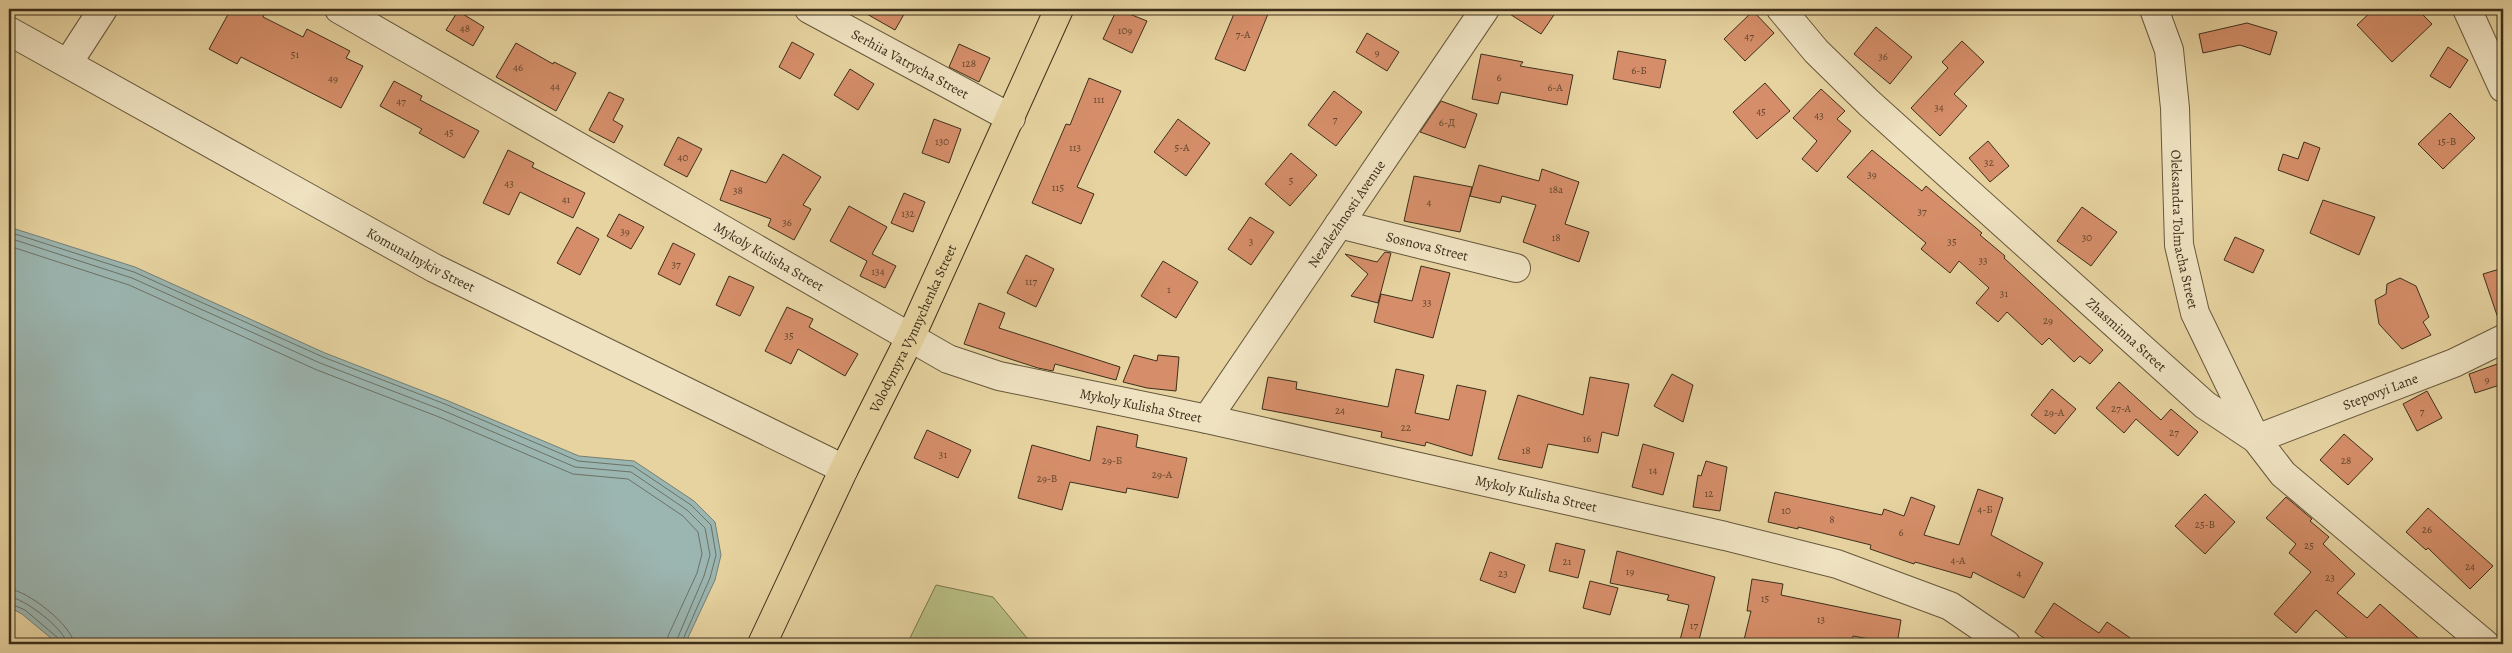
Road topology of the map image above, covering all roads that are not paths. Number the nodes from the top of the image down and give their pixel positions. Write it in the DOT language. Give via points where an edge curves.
graph roads {
  1 [pos="103,9"];
  2 [pos="339,9"];
  3 [pos="809,9"];
  4 [pos="1059,9"];
  5 [pos="1485,9"];
  6 [pos="1781,9"];
  7 [pos="2154,9"];
  8 [pos="2467,9"];
  9 [pos="9,31"];
  10 [pos="68,63"];
  11 [pos="2503,88"];
  12 [pos="1011,118"];
  13 [pos="1339,224"];
  14 [pos="1516,268"];
  15 [pos="911,336"];
  16 [pos="2503,339"];
  17 [pos="1207,419"];
  18 [pos="2256,438"];
  19 [pos="844,469"];
  20 [pos="762,644"];
  21 [pos="2006,644"];
  22 [pos="2485,644"];
  1 -- 10 [label="street"];
  2 -- 15 [label="street, Mykoly Kulisha Street"];
  3 -- 12 [label="street, Serhiia Vatrycha Street"];
  4 -- 12 [label="main road, Volodymyra Vynnychenka Street"];
  5 -- 13 [label="street, Nezalezhnosti Avenue"];
  6 -- 18 [label="street, Zhasminna Street" via="1868,103 2205,405"];
  7 -- 18 [label="street, Oleksandra Tolmacha Street" via="2169,50 2175,108 2181,253 2195,313"];
  8 -- 11 [label="street"];
  9 -- 10 [label="street, Komunalnykiv Street"];
  10 -- 19 [label="street, Komunalnykiv Street" via="434,268"];
  12 -- 15 [label="main road, Volodymyra Vynnychenka Street"];
  13 -- 14 [label="street, Sosnova Street"];
  13 -- 17 [label="street, Nezalezhnosti Avenue"];
  15 -- 17 [label="street, Mykoly Kulisha Street" via="948,359 999,376"];
  15 -- 19 [label="main road, Volodymyra Vynnychenka Street"];
  16 -- 18 [label="street, Stepovyi Lane" via="2454,363"];
  17 -- 21 [label="street, Mykoly Kulisha Street" via="1837,564 1950,606"];
  18 -- 22 [label="street, Zhasminna Street" via="2283,474"];
  19 -- 20 [label="main road, Volodymyra Vynnychenka Street"];
}
